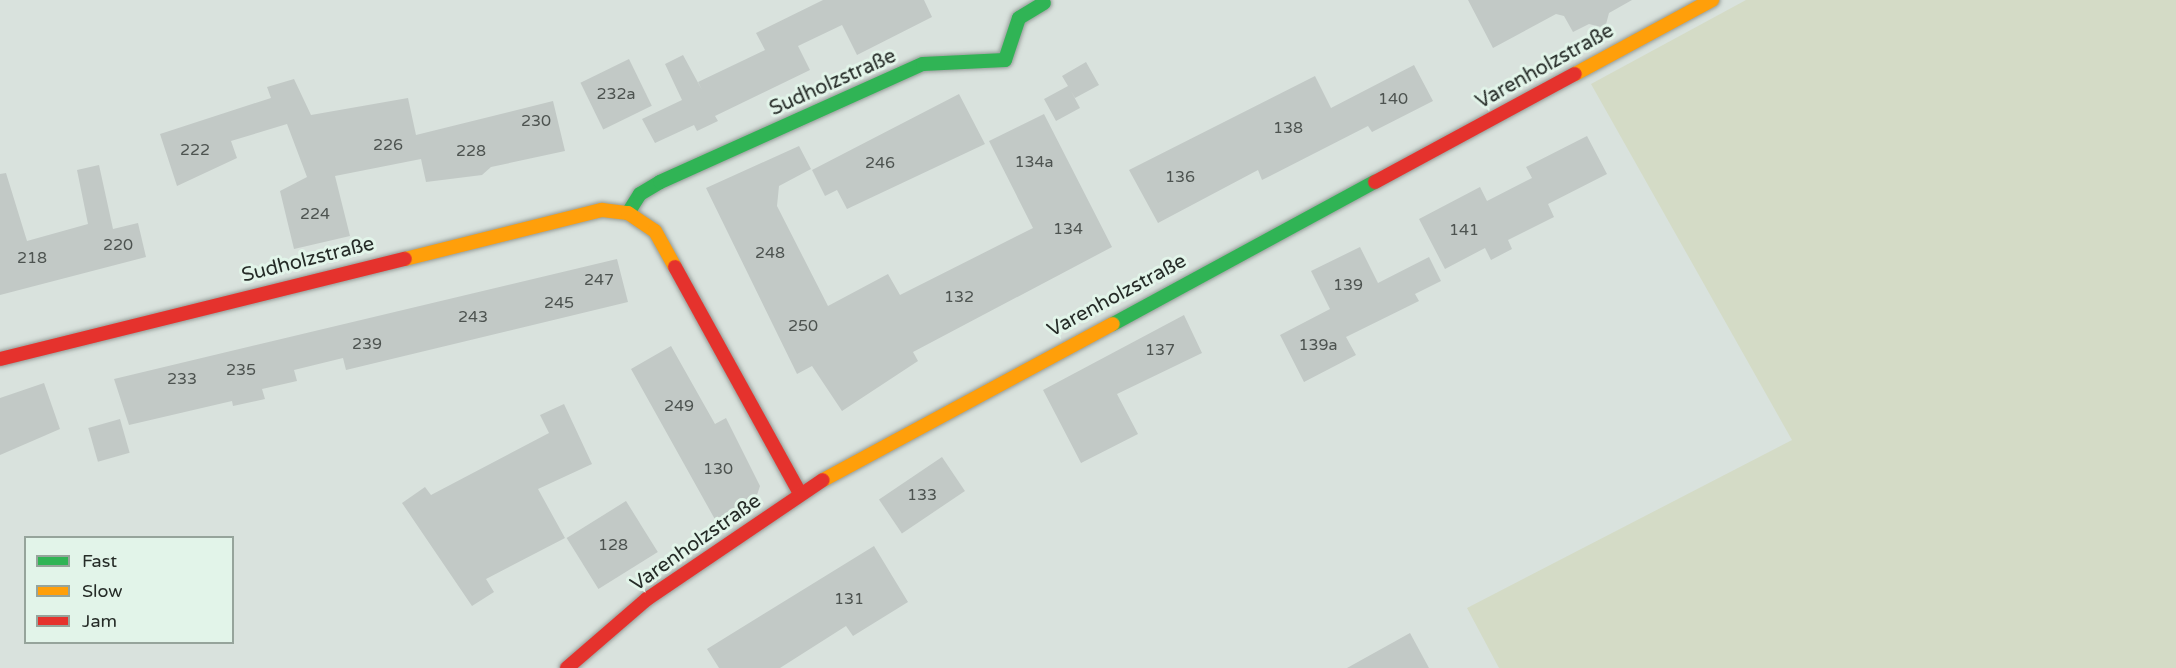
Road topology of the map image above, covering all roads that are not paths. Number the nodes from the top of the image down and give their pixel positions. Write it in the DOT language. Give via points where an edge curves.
graph roads {
  1 [pos="1712,0"];
  2 [pos="1044,3"];
  3 [pos="628,213"];
  4 [pos="0,359"];
  5 [pos="800,493"];
  6 [pos="567,668"];
  1 -- 5 [label="street, Varenholzstraße"];
  2 -- 3 [label="street, Sudholzstraße" via="1019,18 1005,60 923,64 660,182 640,194"];
  3 -- 4 [label="street, Sudholzstraße" via="602,210"];
  3 -- 5 [label="street, Sudholzstraße" via="655,231"];
  5 -- 6 [label="street, Varenholzstraße" via="654,594"];
}
